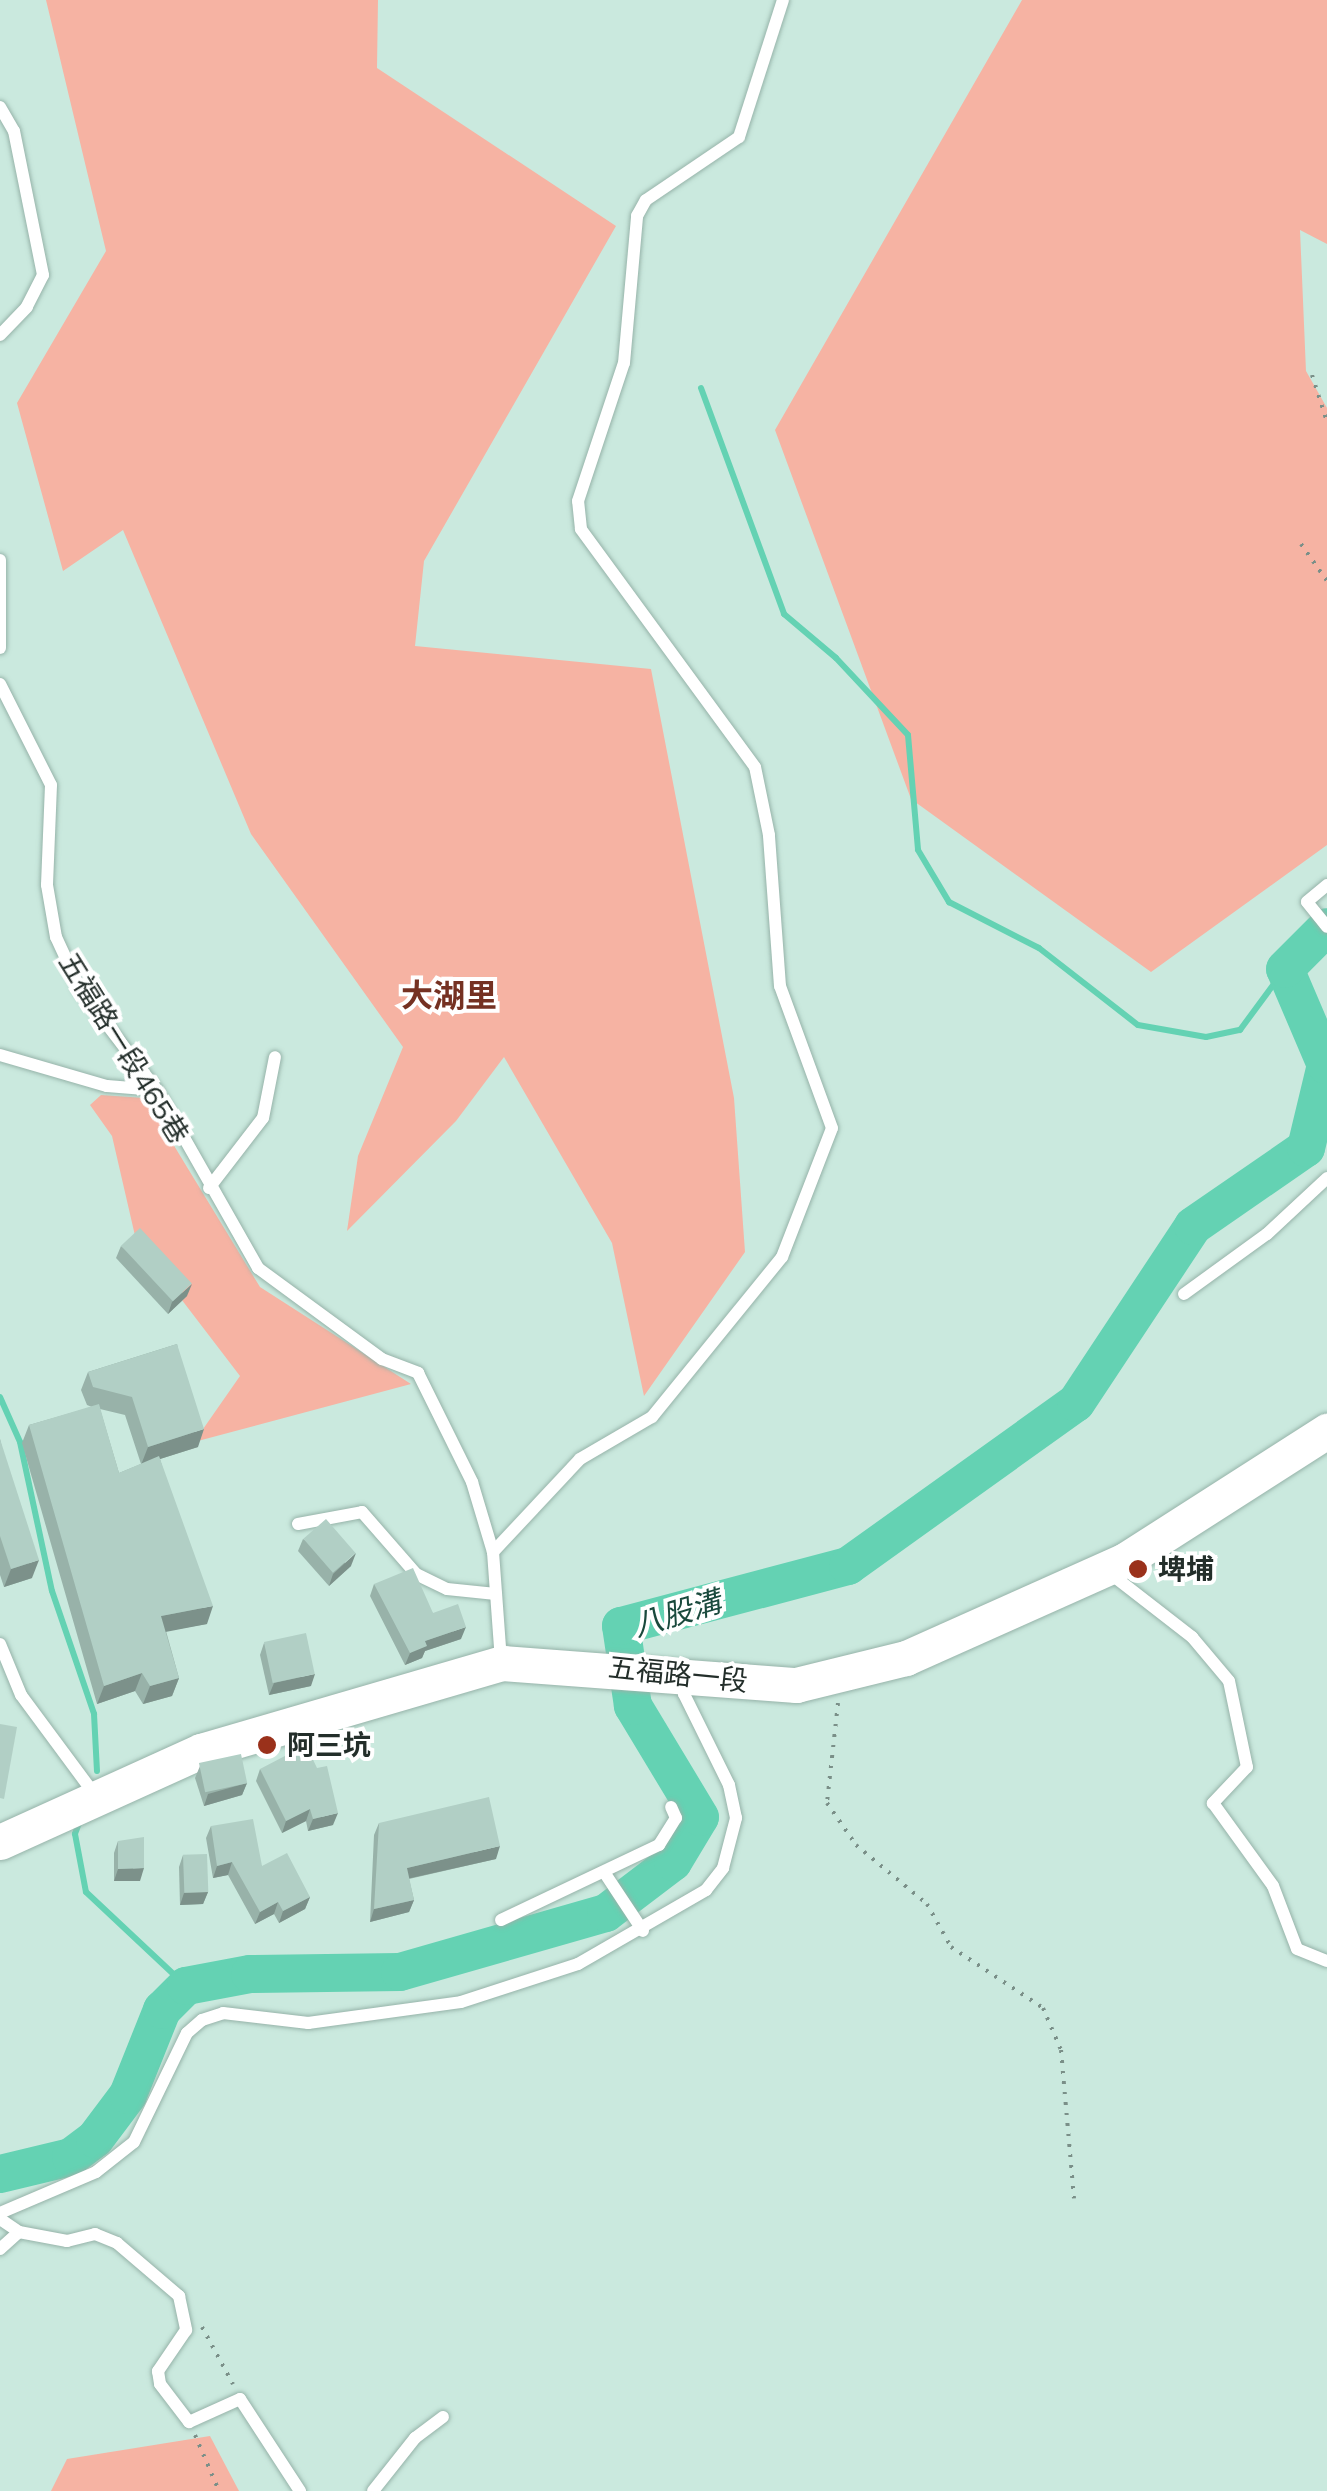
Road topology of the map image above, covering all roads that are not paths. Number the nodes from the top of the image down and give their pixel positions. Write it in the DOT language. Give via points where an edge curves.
graph roads {
  1 [pos="783,0"];
  2 [pos="0,107"];
  3 [pos="0,335"];
  4 [pos="0,560"];
  5 [pos="0,648"];
  6 [pos="0,684"];
  7 [pos="1327,885"];
  8 [pos="1327,927"];
  9 [pos="0,1055"];
  10 [pos="275,1056"];
  11 [pos="157,1090"];
  12 [pos="1327,1178"];
  13 [pos="209,1188"];
  14 [pos="1184,1294"];
  15 [pos="1327,1431"];
  16 [pos="298,1524"];
  17 [pos="493,1552"];
  18 [pos="1105,1570"];
  19 [pos="496,1594"];
  20 [pos="0,1644"];
  21 [pos="502,1663"];
  22 [pos="684,1677"];
  23 [pos="95,1795"];
  24 [pos="671,1807"];
  25 [pos="0,1842"];
  26 [pos="606,1875"];
  27 [pos="501,1920"];
  28 [pos="642,1931"];
  29 [pos="1327,1961"];
  30 [pos="0,2216"];
  31 [pos="19,2232"];
  32 [pos="0,2249"];
  33 [pos="442,2417"];
  34 [pos="300,2491"];
  35 [pos="373,2491"];
  1 -- 17 [label="lane" via="739,136 646,200 637,216 624,363 578,501 581,529 755,766 769,836 780,986 832,1128 782,1257 652,1416 580,1459"];
  2 -- 3 [label="lane" via="14,132 43,275 27,308"];
  4 -- 5 [label="lane"];
  6 -- 11 [label="lane, 五福路一段465巷" via="51,785 47,885 56,937 80,989"];
  7 -- 8 [label="lane" via="1307,902"];
  9 -- 11 [label="lane" via="107,1086"];
  10 -- 13 [label="lane" via="263,1118"];
  11 -- 13 [label="lane, 五福路一段465巷"];
  12 -- 14 [label="lane" via="1267,1234"];
  13 -- 17 [label="lane, 五福路一段465巷" via="258,1268 382,1358 418,1373 472,1482"];
  15 -- 18 [label="main road, 五福路一段"];
  16 -- 19 [label="lane" via="362,1512 416,1574 447,1589"];
  17 -- 19 [label="lane, 五福路一段465巷"];
  18 -- 22 [label="main road, 五福路一段" via="976,1632 838,1678 796,1684"];
  18 -- 29 [label="lane" via="1192,1637 1229,1681 1247,1767 1213,1803 1272,1886 1297,1949"];
  19 -- 21 [label="lane, 五福路一段465巷"];
  20 -- 23 [label="lane" via="20,1695"];
  21 -- 22 [label="main road, 五福路一段"];
  21 -- 23 [label="main road, 五福路一段" via="201,1751"];
  22 -- 28 [label="lane" via="684,1694 729,1784 736,1818 732,1843 706,1890"];
  23 -- 25 [label="main road, 五福路一段"];
  24 -- 26 [label="lane" via="676,1818 659,1846"];
  26 -- 27 [label="lane"];
  26 -- 28 [label="lane"];
  28 -- 30 [label="lane" via="578,1964 461,2002 308,2022 223,2013 202,2020 187,2033 134,2142 96,2172"];
  30 -- 31 [label="lane"];
  31 -- 32 [label="lane"];
  31 -- 34 [label="lane" via="68,2241 94,2234 117,2243 179,2296 186,2330 158,2371 160,2384 189,2422 240,2399"];
  33 -- 35 [label="lane" via="414,2438"];
}
